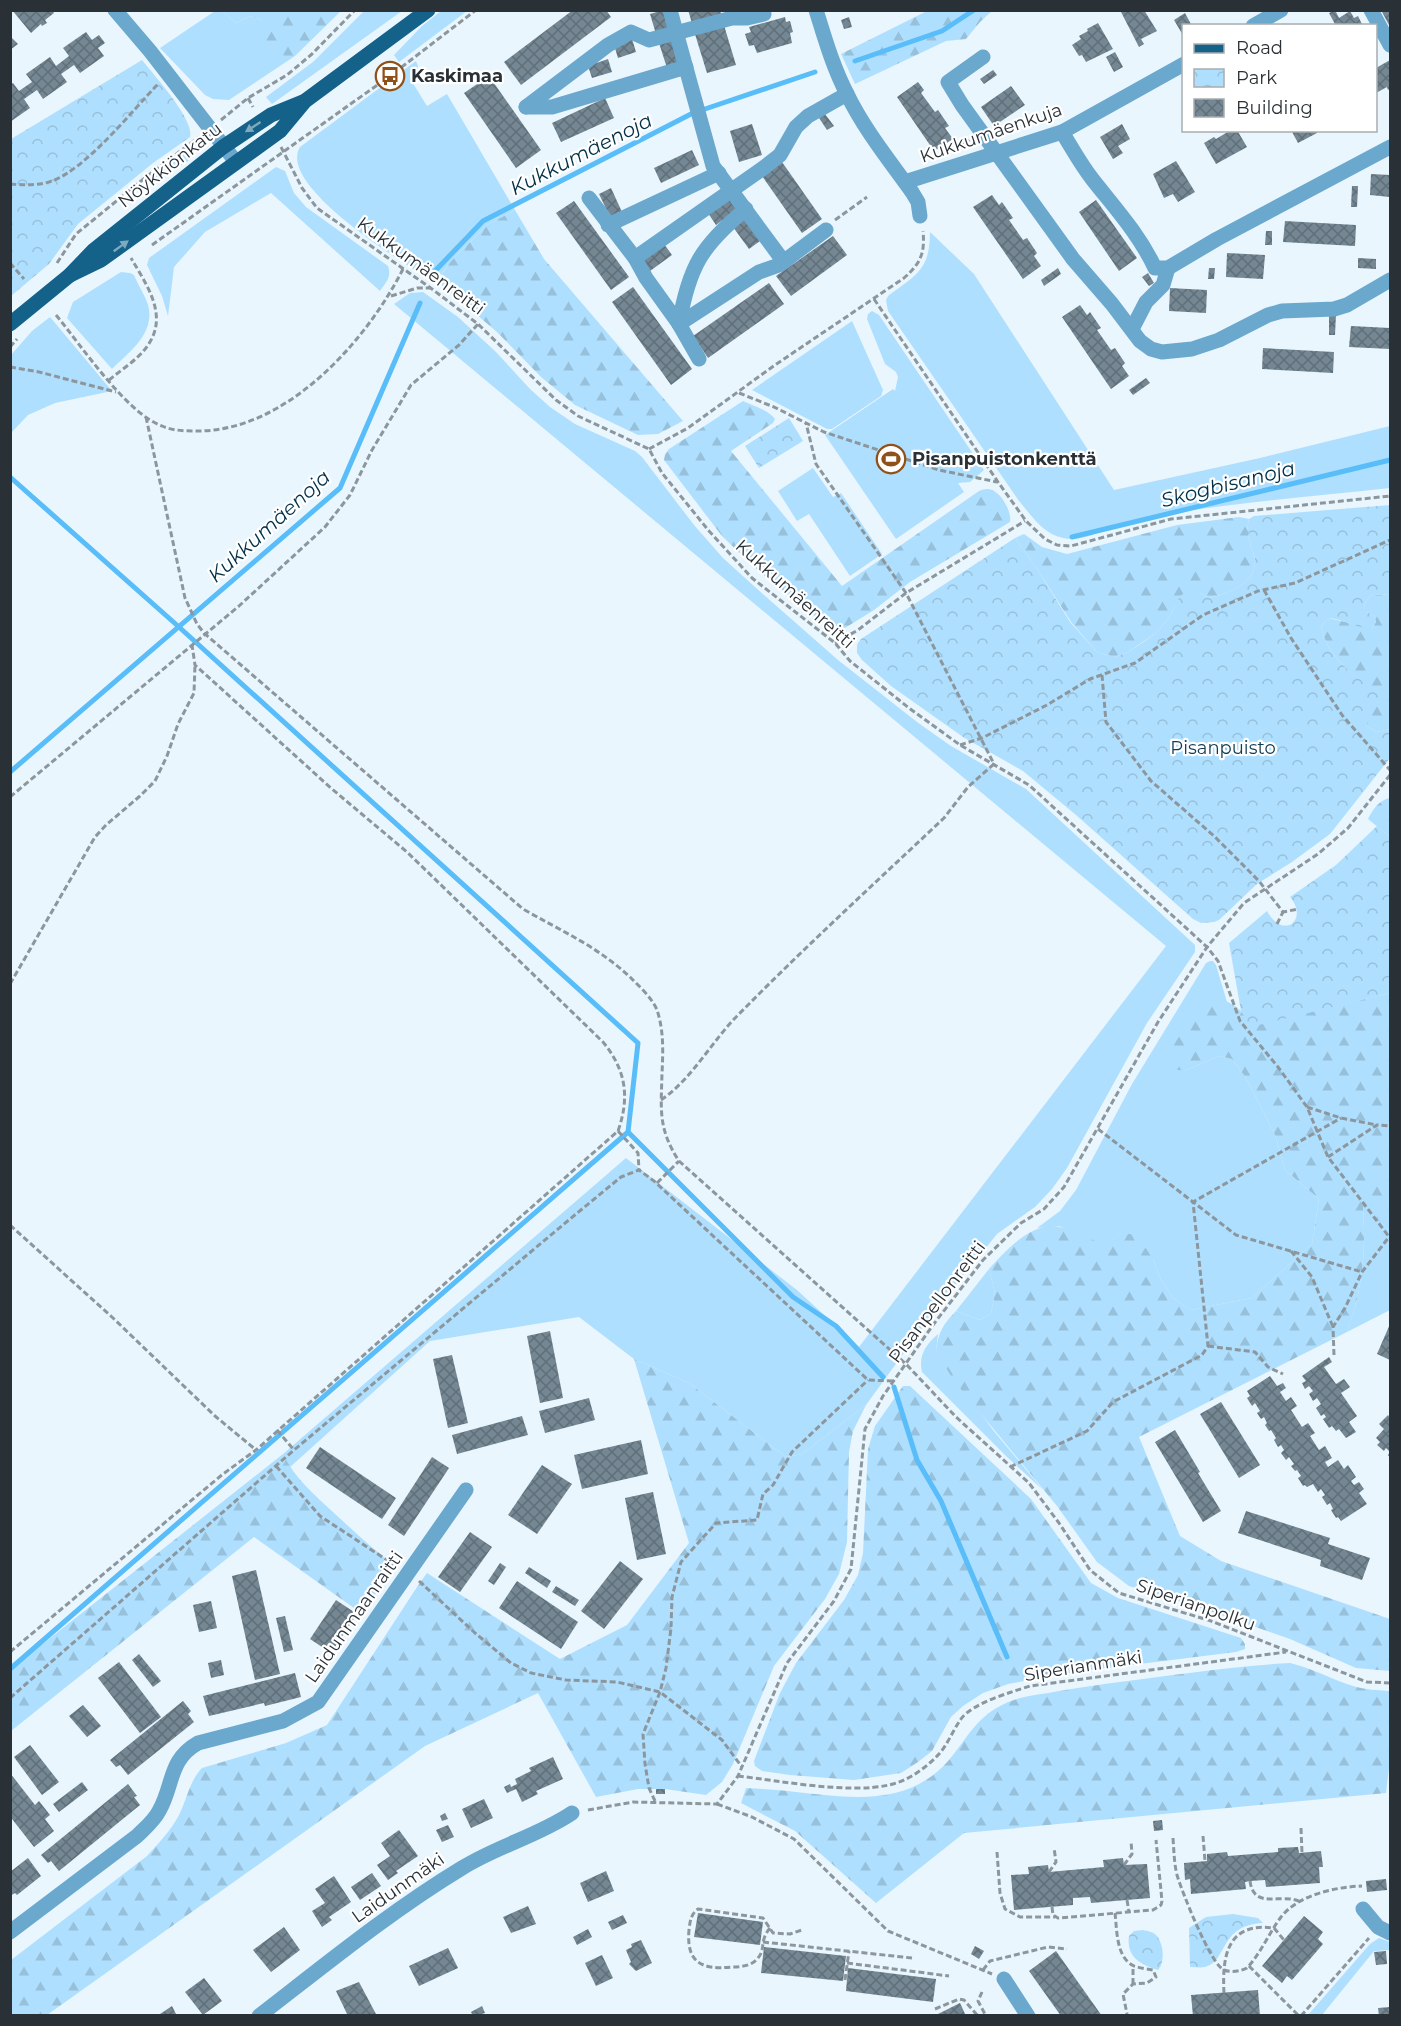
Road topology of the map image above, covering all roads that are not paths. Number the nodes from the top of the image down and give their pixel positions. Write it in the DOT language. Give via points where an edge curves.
graph roads {
  1 [pos="115,10"];
  2 [pos="428,10"];
  3 [pos="669,10"];
  4 [pos="763,10"];
  5 [pos="816,10"];
  6 [pos="1281,10"];
  7 [pos="1371,10"];
  8 [pos="1256,24"];
  9 [pos="676,33"];
  10 [pos="1390,45"];
  11 [pos="983,57"];
  12 [pos="1182,65"];
  13 [pos="686,67"];
  14 [pos="847,94"];
  15 [pos="305,101"];
  16 [pos="1062,132"];
  17 [pos="223,147"];
  18 [pos="1390,147"];
  19 [pos="998,154"];
  20 [pos="236,162"];
  21 [pos="719,173"];
  22 [pos="905,183"];
  23 [pos="732,189"];
  24 [pos="589,198"];
  25 [pos="746,208"];
  26 [pos="920,216"];
  27 [pos="608,225"];
  28 [pos="826,230"];
  29 [pos="635,258"];
  30 [pos="784,262"];
  31 [pos="1168,268"];
  32 [pos="70,275"];
  33 [pos="1390,280"];
  34 [pos="10,324"];
  35 [pos="679,324"];
  36 [pos="1132,329"];
  37 [pos="699,359"];
  38 [pos="466,1490"];
  39 [pos="572,1813"];
  40 [pos="1363,1909"];
  41 [pos="1384,1930"];
  42 [pos="10,1932"];
  43 [pos="1004,1979"];
  44 [pos="259,2016"];
  45 [pos="1028,2016"];
  1 -- 17 [label="street"];
  2 -- 15 [label="main road, Nöykkiönkatu"];
  3 -- 9 [label="street"];
  4 -- 9 [label="street" via="764,14"];
  5 -- 14 [label="street"];
  6 -- 8 [label="street"];
  7 -- 10 [label="street"];
  9 -- 13 [label="street"];
  9 -- 13 [label="street" via="650,40 631,32 526,107 552,107"];
  11 -- 19 [label="street" via="948,82"];
  12 -- 16 [label="street, Kukkumäenkuja"];
  13 -- 21 [label="street" via="713,166"];
  14 -- 22 [label="street"];
  14 -- 23 [label="street" via="808,116 796,127 780,154"];
  15 -- 17 [label="main road, Nöykkiönkatu, one-way" via="271,115"];
  15 -- 20 [label="main road, Nöykkiönkatu" via="280,131"];
  16 -- 19 [label="street, Kukkumäenkuja"];
  16 -- 31 [label="street" via="1129,224 1155,268"];
  17 -- 20 [label="street"];
  17 -- 32 [label="main road, Nöykkiönkatu" via="94,250"];
  18 -- 31 [label="street"];
  19 -- 22 [label="street, Kukkumäenkuja"];
  19 -- 36 [label="street" via="1073,259"];
  32 -- 20 [label="main road, Nöykkiönkatu, one-way" via="101,260"];
  21 -- 23 [label="street"];
  21 -- 27 [label="street"];
  22 -- 26 [label="street" via="918,202"];
  23 -- 25 [label="street"];
  23 -- 29 [label="street"];
  24 -- 27 [label="street"];
  25 -- 30 [label="street"];
  25 -- 35 [label="street" via="723,228 696,262 685,290"];
  27 -- 29 [label="street"];
  28 -- 30 [label="street"];
  29 -- 35 [label="street"];
  30 -- 35 [label="street" via="759,272"];
  31 -- 36 [label="street" via="1163,285 1146,302"];
  32 -- 34 [label="main road, Nöykkiönkatu"];
  33 -- 36 [label="street" via="1347,305 1282,311 1192,349 1151,349"];
  35 -- 37 [label="street"];
  38 -- 42 [label="street, Laidunmaanraitti" via="318,1702 283,1721 189,1748 176,1763 162,1804 150,1823"];
  39 -- 44 [label="street, Laidunmäki" via="464,1866"];
  40 -- 41 [label="street"];
  43 -- 45 [label="street"];
}
